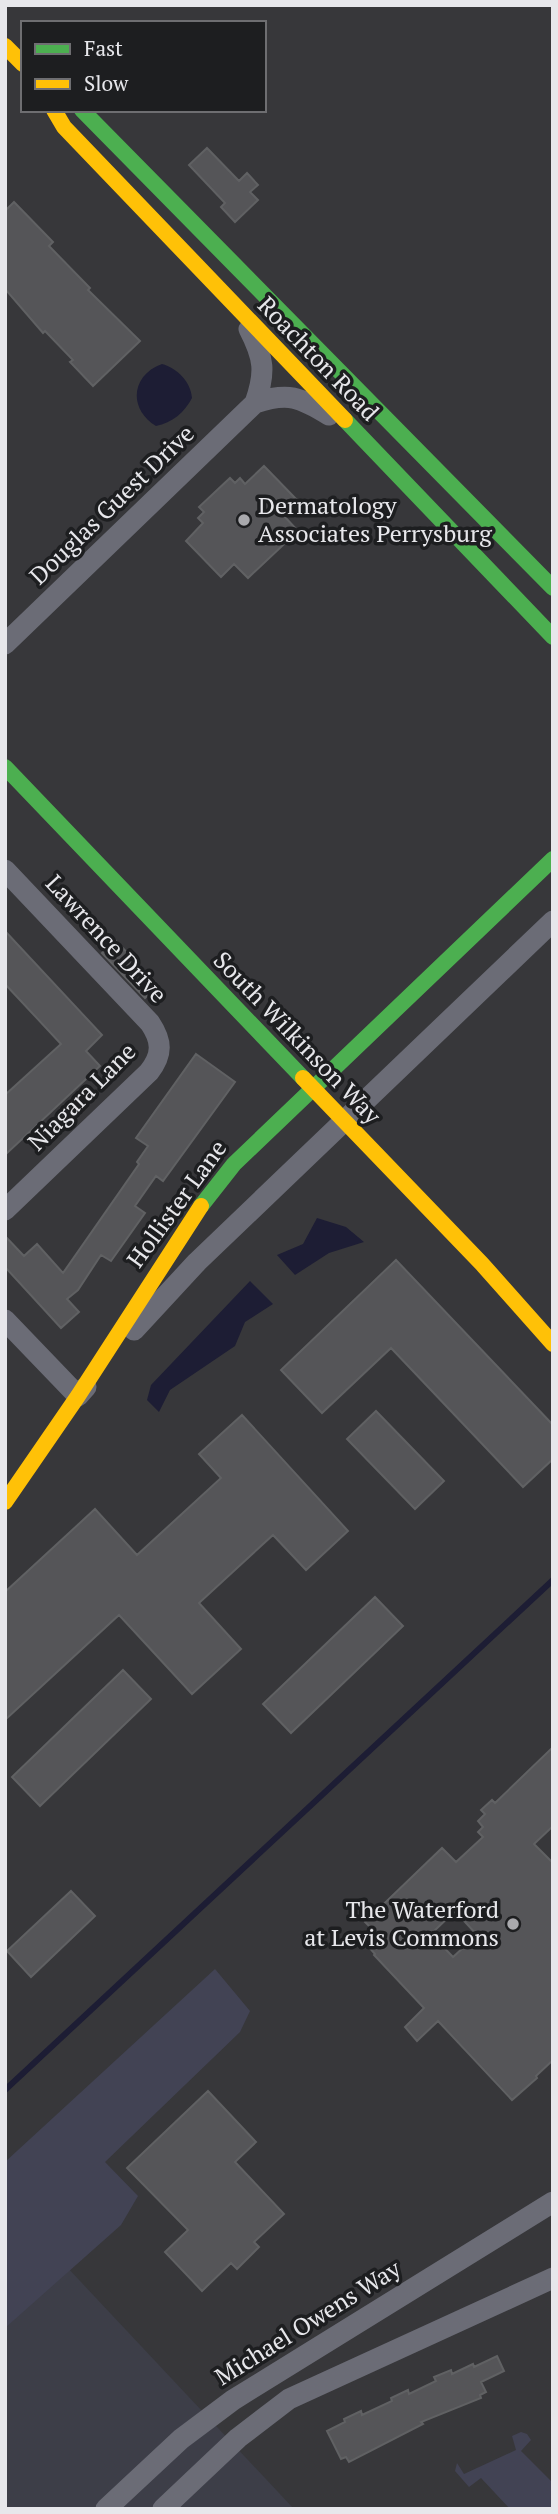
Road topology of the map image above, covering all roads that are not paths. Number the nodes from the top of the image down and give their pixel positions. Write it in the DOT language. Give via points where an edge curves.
graph roads {
  1 [pos="5,46"];
  2 [pos="21,62"];
  3 [pos="55,112"];
  4 [pos="84,112"];
  5 [pos="238,309"];
  6 [pos="255,403"];
  7 [pos="357,433"];
  8 [pos="553,588"];
  9 [pos="553,638"];
  10 [pos="5,644"];
  11 [pos="5,767"];
  12 [pos="553,859"];
  13 [pos="5,870"];
  14 [pos="553,921"];
  15 [pos="161,1048"];
  16 [pos="313,1088"];
  17 [pos="344,1120"];
  18 [pos="5,1210"];
  19 [pos="5,1320"];
  20 [pos="553,1344"];
  21 [pos="78,1396"];
  22 [pos="5,1502"];
  23 [pos="553,2202"];
  24 [pos="553,2278"];
  25 [pos="106,2509"];
  26 [pos="163,2509"];
  1 -- 2 [label="street"];
  3 -- 5 [label="street, Roachton Road" via="64,127"];
  4 -- 8 [label="street, Roachton Road"];
  5 -- 6 [label="street" via="262,360"];
  5 -- 7 [label="street, Roachton Road"];
  6 -- 7 [label="street" via="288,396 305,400"];
  6 -- 10 [label="street, Douglas Guest Drive"];
  7 -- 9 [label="street, Roachton Road"];
  11 -- 16 [label="street, South Wilkinson Way"];
  12 -- 16 [label="street, Hollister Lane"];
  13 -- 15 [label="street, Lawrence Drive" via="150,1023"];
  14 -- 17 [label="street, Hollister Lane"];
  15 -- 18 [label="street, Niagara Lane" via="159,1060 149,1072"];
  16 -- 17 [label="street, South Wilkinson Way"];
  16 -- 21 [label="street, Hollister Lane" via="216,1187"];
  17 -- 20 [label="street, South Wilkinson Way"];
  17 -- 21 [label="street, Hollister Lane" via="197,1262"];
  19 -- 21 [label="street"];
  21 -- 22 [label="street, Hollister Lane"];
  23 -- 25 [label="street, Michael Owens Way" via="206,2419"];
  24 -- 26 [label="street" via="289,2399 238,2438"];
}
